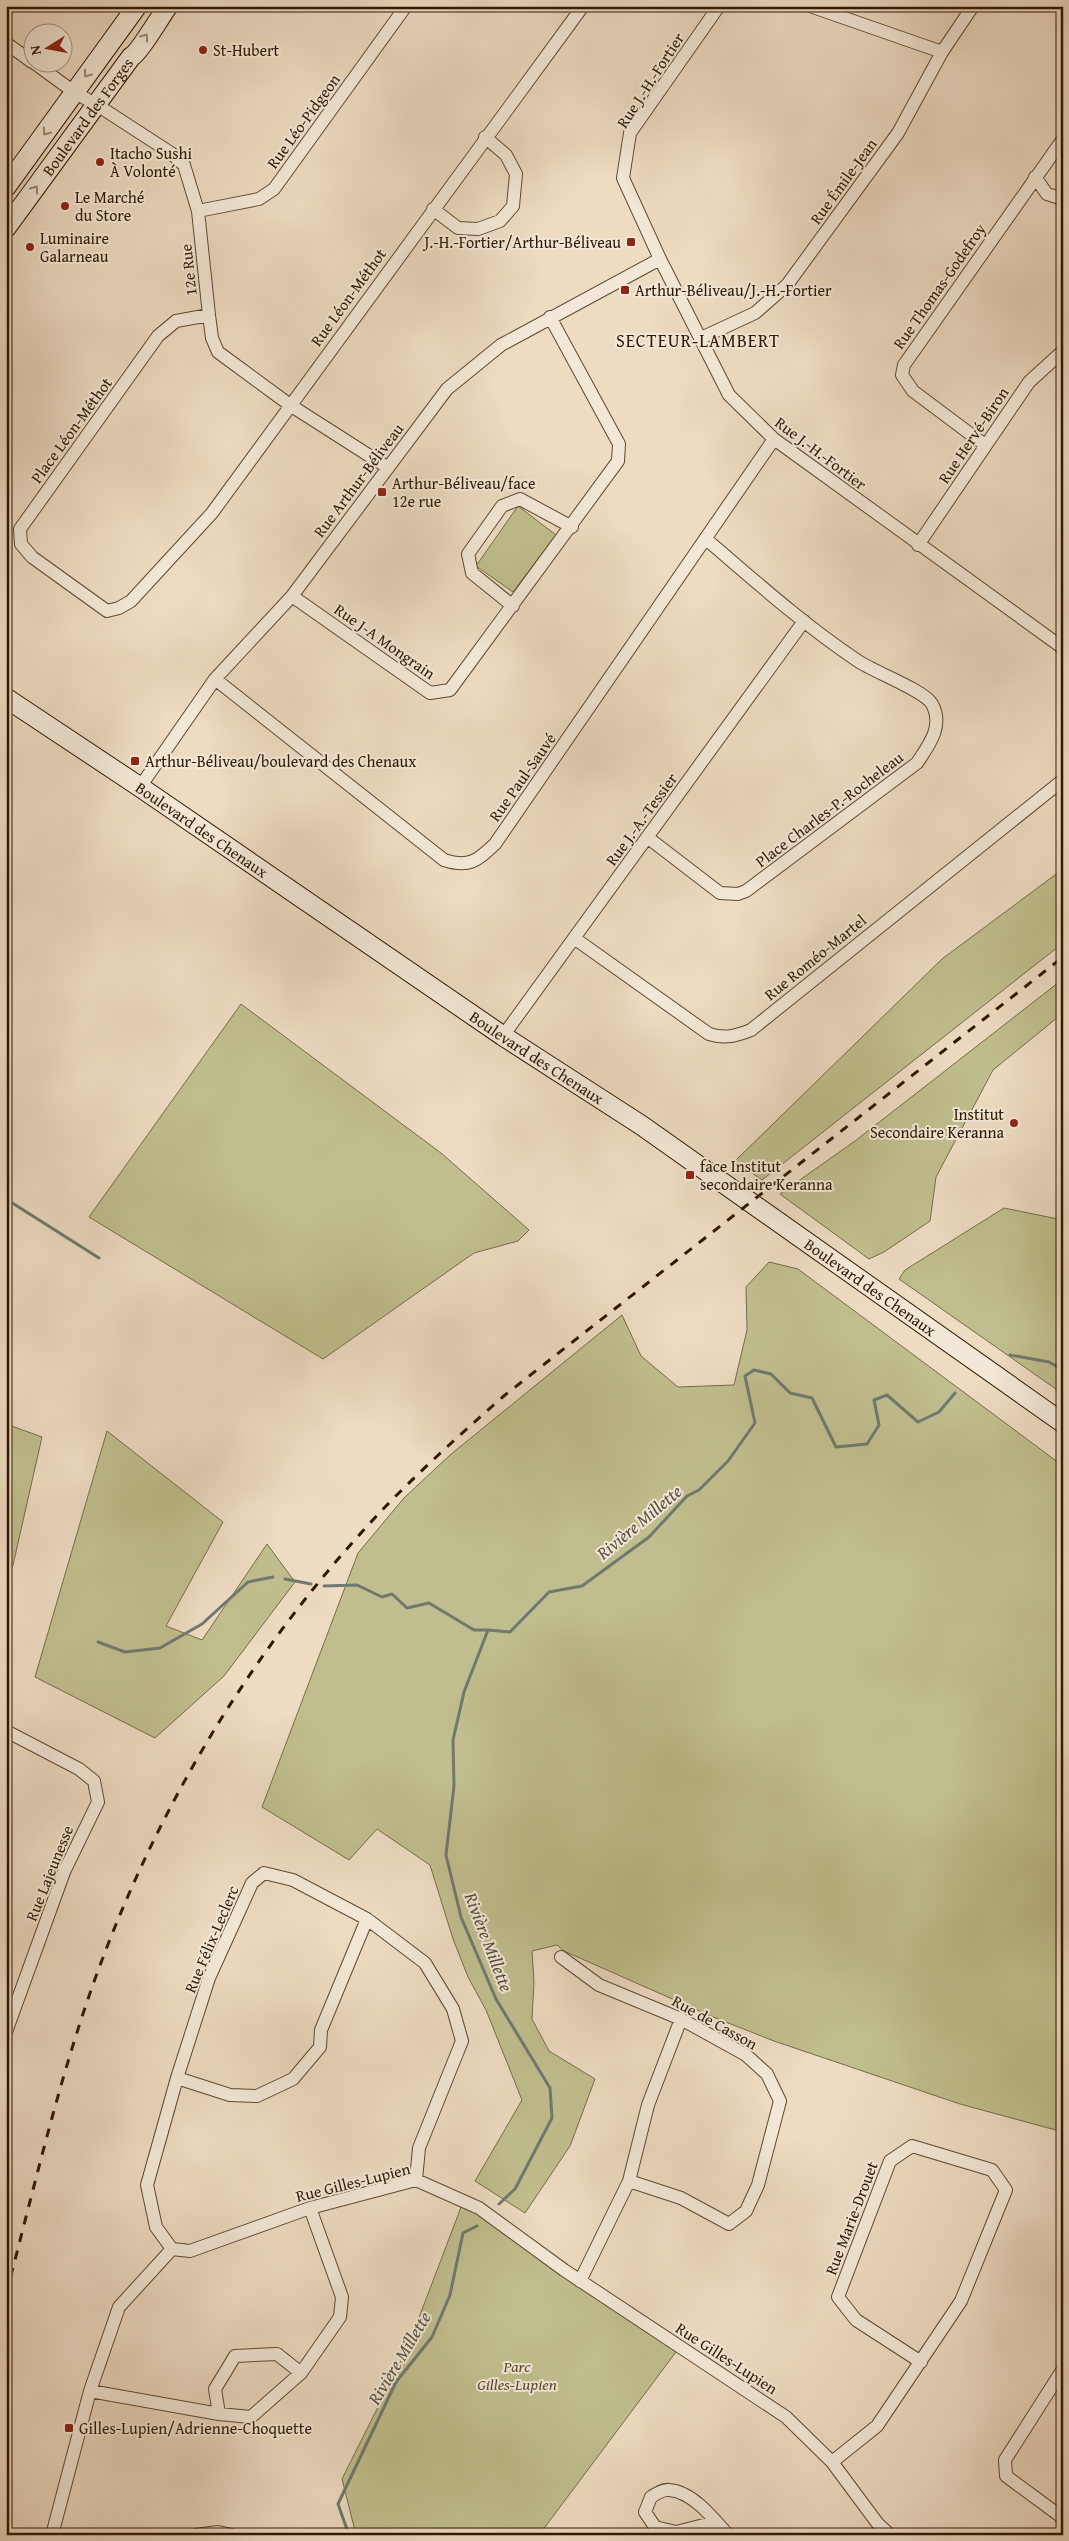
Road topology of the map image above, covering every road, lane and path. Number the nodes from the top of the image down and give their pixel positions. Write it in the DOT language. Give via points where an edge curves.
graph roads {
  1 [pos="168,6"];
  2 [pos="406,6"];
  3 [pos="583,6"];
  4 [pos="719,6"];
  5 [pos="810,6"];
  6 [pos="973,6"];
  7 [pos="130,9"];
  8 [pos="6,43"];
  9 [pos="942,52"];
  10 [pos="22,54"];
  11 [pos="47,72"];
  12 [pos="74,92"];
  13 [pos="98,104"];
  14 [pos="485,137"];
  15 [pos="1060,146"];
  16 [pos="1035,177"];
  17 [pos="6,187"];
  18 [pos="1063,199"];
  19 [pos="432,209"];
  20 [pos="198,211"];
  21 [pos="6,228"];
  22 [pos="660,259"];
  23 [pos="208,315"];
  24 [pos="550,317"];
  25 [pos="701,338"];
  26 [pos="1063,351"];
  27 [pos="290,405"];
  28 [pos="774,439"];
  29 [pos="985,445"];
  30 [pos="387,467"];
  31 [pos="572,527"];
  32 [pos="706,539"];
  33 [pos="918,545"];
  34 [pos="292,596"];
  35 [pos="513,606"];
  36 [pos="804,622"];
  37 [pos="1063,648"];
  38 [pos="215,679"];
  39 [pos="6,698"];
  40 [pos="1063,780"];
  41 [pos="140,786"];
  42 [pos="647,837"];
  43 [pos="574,938"];
  44 [pos="503,1036"];
  45 [pos="1063,1423"];
  46 [pos="6,1731"];
  47 [pos="367,1919"];
  48 [pos="561,1957"];
  49 [pos="681,2018"];
  50 [pos="6,2032"];
  51 [pos="177,2078"];
  52 [pos="416,2180"];
  53 [pos="629,2182"];
  54 [pos="310,2208"];
  55 [pos="172,2248"];
  56 [pos="580,2281"];
  57 [pos="921,2362"];
  58 [pos="1063,2369"];
  59 [pos="301,2373"];
  60 [pos="90,2391"];
  61 [pos="219,2414"];
  62 [pos="832,2462"];
  63 [pos="1063,2518"];
  64 [pos="716,2522"];
  65 [pos="52,2535"];
  66 [pos="196,2535"];
  67 [pos="232,2535"];
  68 [pos="728,2535"];
  69 [pos="890,2535"];
  13 -- 1 [label="main road, Boulevard des Forges, one-way" via="130,58 137,54"];
  2 -- 20 [label="street, Rue Léo-Pidgeon" via="274,189 259,200"];
  3 -- 14 [label="street, Rue Léon-Méthot"];
  4 -- 22 [label="street, Rue J.-H.-Fortier" via="630,133 623,178"];
  5 -- 9 [label="street"];
  6 -- 9 [label="street, Rue Émile-Jean"];
  7 -- 12 [label="main road, Boulevard des Forges, one-way"];
  8 -- 10 [label="street, 12e Rue"];
  9 -- 25 [label="street, Rue Émile-Jean" via="898,133 787,285 755,313"];
  11 -- 12 [label="street, 12e Rue"];
  12 -- 13 [label="street, 12e Rue"];
  12 -- 17 [label="main road, Boulevard des Forges, one-way"];
  13 -- 20 [label="street, 12e Rue" via="184,165"];
  21 -- 13 [label="main road, Boulevard des Forges, one-way"];
  14 -- 19 [label="street, Rue Léon-Méthot"];
  14 -- 19 [label="street" via="506,155 516,174 513,206 500,221 478,229 458,228"];
  15 -- 16 [label="street, Rue Thomas-Godefroy"];
  16 -- 18 [label="street" via="1047,194"];
  16 -- 29 [label="street, Rue Thomas-Godefroy" via="904,365 902,375 913,391"];
  19 -- 27 [label="street, Rue Léon-Méthot"];
  20 -- 23 [label="street, 12e Rue"];
  22 -- 24 [label="street, Rue Arthur-Béliveau"];
  22 -- 25 [label="street, Rue J.-H.-Fortier"];
  23 -- 27 [label="street, 12e Rue" via="218,352"];
  23 -- 27 [label="street, Place Léon-Méthot" via="176,321 158,336 20,529 22,544 32,557 107,611 131,601 212,513"];
  24 -- 30 [label="street, Rue Arthur-Béliveau" via="501,345 454,382"];
  24 -- 31 [label="street, Rue J-A Mongrain" via="619,444 618,461"];
  25 -- 28 [label="street, Rue J.-H.-Fortier" via="729,395"];
  26 -- 29 [label="street, Rue Hervé-Biron" via="1029,382"];
  27 -- 30 [label="street, 12e Rue"];
  28 -- 32 [label="street, Rue Paul-Sauvé"];
  28 -- 33 [label="street, Rue J.-H.-Fortier"];
  29 -- 33 [label="street, Rue Hervé-Biron"];
  30 -- 34 [label="street, Rue Arthur-Béliveau"];
  31 -- 35 [label="street, Rue J-A Mongrain"];
  31 -- 35 [label="street" via="520,499 502,506 468,554 472,573"];
  32 -- 36 [label="street, Place Charles-P.-Rocheleau"];
  32 -- 38 [label="street, Rue Paul-Sauvé" via="495,844 469,864 444,860"];
  33 -- 37 [label="street, Rue J.-H.-Fortier"];
  34 -- 35 [label="street, Rue J-A Mongrain" via="430,693 450,690"];
  34 -- 38 [label="street, Rue Arthur-Béliveau"];
  36 -- 42 [label="street, Rue J.-A.-Tessier"];
  36 -- 42 [label="street, Place Charles-P.-Rocheleau" via="858,662 926,696 936,714 936,726 932,742 917,763 754,886 738,894 720,893 712,888"];
  38 -- 41 [label="street, Rue Arthur-Béliveau"];
  39 -- 41 [label="main road, Boulevard des Chenaux"];
  40 -- 43 [label="street, Rue Roméo-Martel" via="751,1030 741,1034 720,1037 709,1034"];
  41 -- 44 [label="main road, Boulevard des Chenaux"];
  42 -- 43 [label="street, Rue J.-A.-Tessier"];
  43 -- 44 [label="street, Rue J.-A.-Tessier"];
  44 -- 45 [label="main road, Boulevard des Chenaux" via="713,1174 749,1203"];
  46 -- 50 [label="street, Rue Lajeunesse" via="79,1769 94,1781 98,1802 64,1872"];
  47 -- 51 [label="street" via="321,2030 320,2047 293,2079 257,2096 230,2095"];
  47 -- 51 [label="street, Rue Félix-Leclerc" via="293,1880 264,1873 252,1883 209,1978"];
  47 -- 52 [label="street, Rue Félix-Leclerc" via="425,1963 453,2009 462,2041 419,2148"];
  48 -- 49 [label="street, Rue de Casson" via="600,1985"];
  49 -- 53 [label="street" via="648,2105"];
  49 -- 53 [label="street, Rue de Casson" via="746,2055 767,2074 780,2101 758,2185 746,2212 729,2224 681,2198"];
  51 -- 55 [label="street, Rue Félix-Leclerc" via="147,2185 156,2227"];
  52 -- 54 [label="street, Rue Gilles-Lupien"];
  52 -- 56 [label="street, Rue Gilles-Lupien" via="479,2208"];
  53 -- 56 [label="street"];
  54 -- 55 [label="street, Rue Gilles-Lupien" via="190,2250"];
  54 -- 59 [label="street" via="342,2297 340,2316"];
  55 -- 60 [label="street" via="119,2307"];
  56 -- 62 [label="street, Rue Gilles-Lupien" via="786,2417"];
  57 -- 57 [label="street, Rue Marie-Drouet" via="961,2301 1006,2190 992,2170 912,2146 890,2160 838,2297 856,2320"];
  57 -- 62 [label="street, Rue Marie-Drouet" via="877,2426"];
  58 -- 63 [label="street" via="1005,2460 1006,2476"];
  59 -- 61 [label="street" via="252,2417"];
  59 -- 61 [label="street" via="277,2354 235,2356 215,2389"];
  60 -- 61 [label="street"];
  60 -- 65 [label="street"];
  62 -- 69 [label="street, Rue Gilles-Lupien" via="878,2524"];
  64 -- 64 [label="street" via="684,2493 667,2489 651,2497 645,2512 656,2527 676,2532"];
  64 -- 68 [label="street"];
  66 -- 67 [label="street" via="218,2532"];
}
